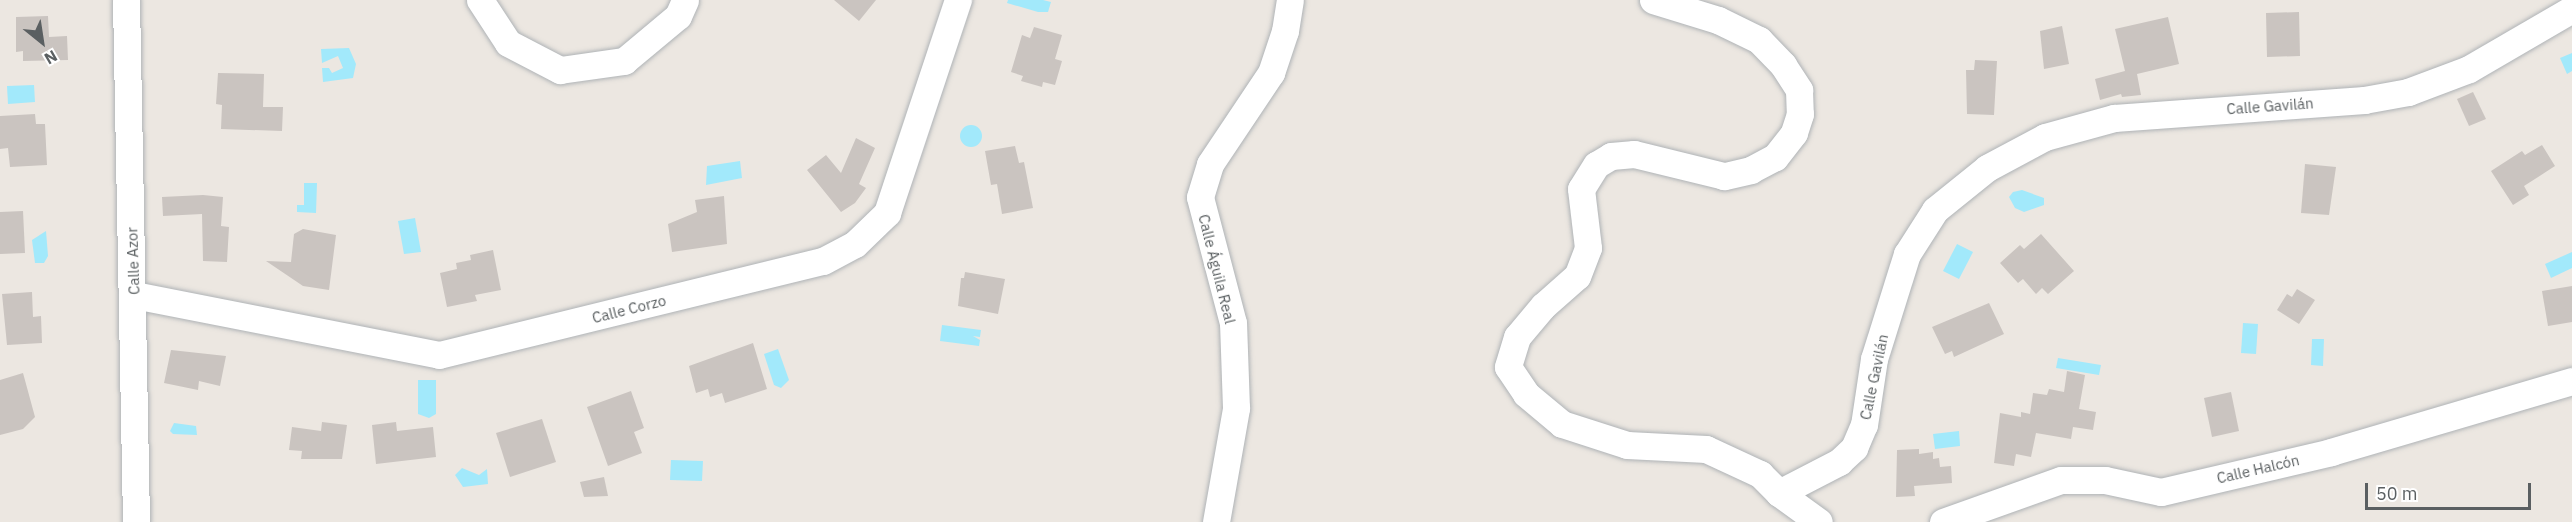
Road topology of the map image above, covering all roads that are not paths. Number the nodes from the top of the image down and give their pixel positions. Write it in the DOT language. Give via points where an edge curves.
graph roads {
  1 [pos="126,0"];
  2 [pos="480,0"];
  3 [pos="685,0"];
  4 [pos="958,0"];
  5 [pos="1290,0"];
  6 [pos="1653,0"];
  7 [pos="2572,9"];
  8 [pos="134,295"];
  9 [pos="2572,381"];
  10 [pos="1779,493"];
  11 [pos="136,522"];
  12 [pos="1216,522"];
  13 [pos="1818,522"];
  14 [pos="1943,522"];
  1 -- 8 [label="street, Calle Azor"];
  2 -- 3 [label="street" via="508,43 560,70 624,61 678,16"];
  4 -- 8 [label="street, Calle Corzo" via="887,213 855,244 823,261 439,355"];
  5 -- 12 [label="street, Calle Águila Real" via="1271,74 1210,164 1200,197 1233,323 1236,408"];
  6 -- 10 [label="street" via="1718,20 1759,40 1783,65 1798,90 1800,114 1794,133 1775,157 1751,170 1724,176 1634,154 1611,156 1596,165 1581,189 1588,248 1577,276 1543,306 1517,337 1508,367 1526,394 1562,424 1627,445 1706,449 1760,474"];
  7 -- 10 [label="street, Calle Gavilán" via="2469,69 2409,92 2364,100 2114,118 2045,137 1987,168 1935,210 1906,254 1874,359 1864,425 1854,448 1839,462"];
  8 -- 11 [label="street, Calle Azor"];
  9 -- 14 [label="street, Calle Halcón" via="2331,452 2161,492 2105,480 2061,480"];
  10 -- 13 [label="street"];
}
